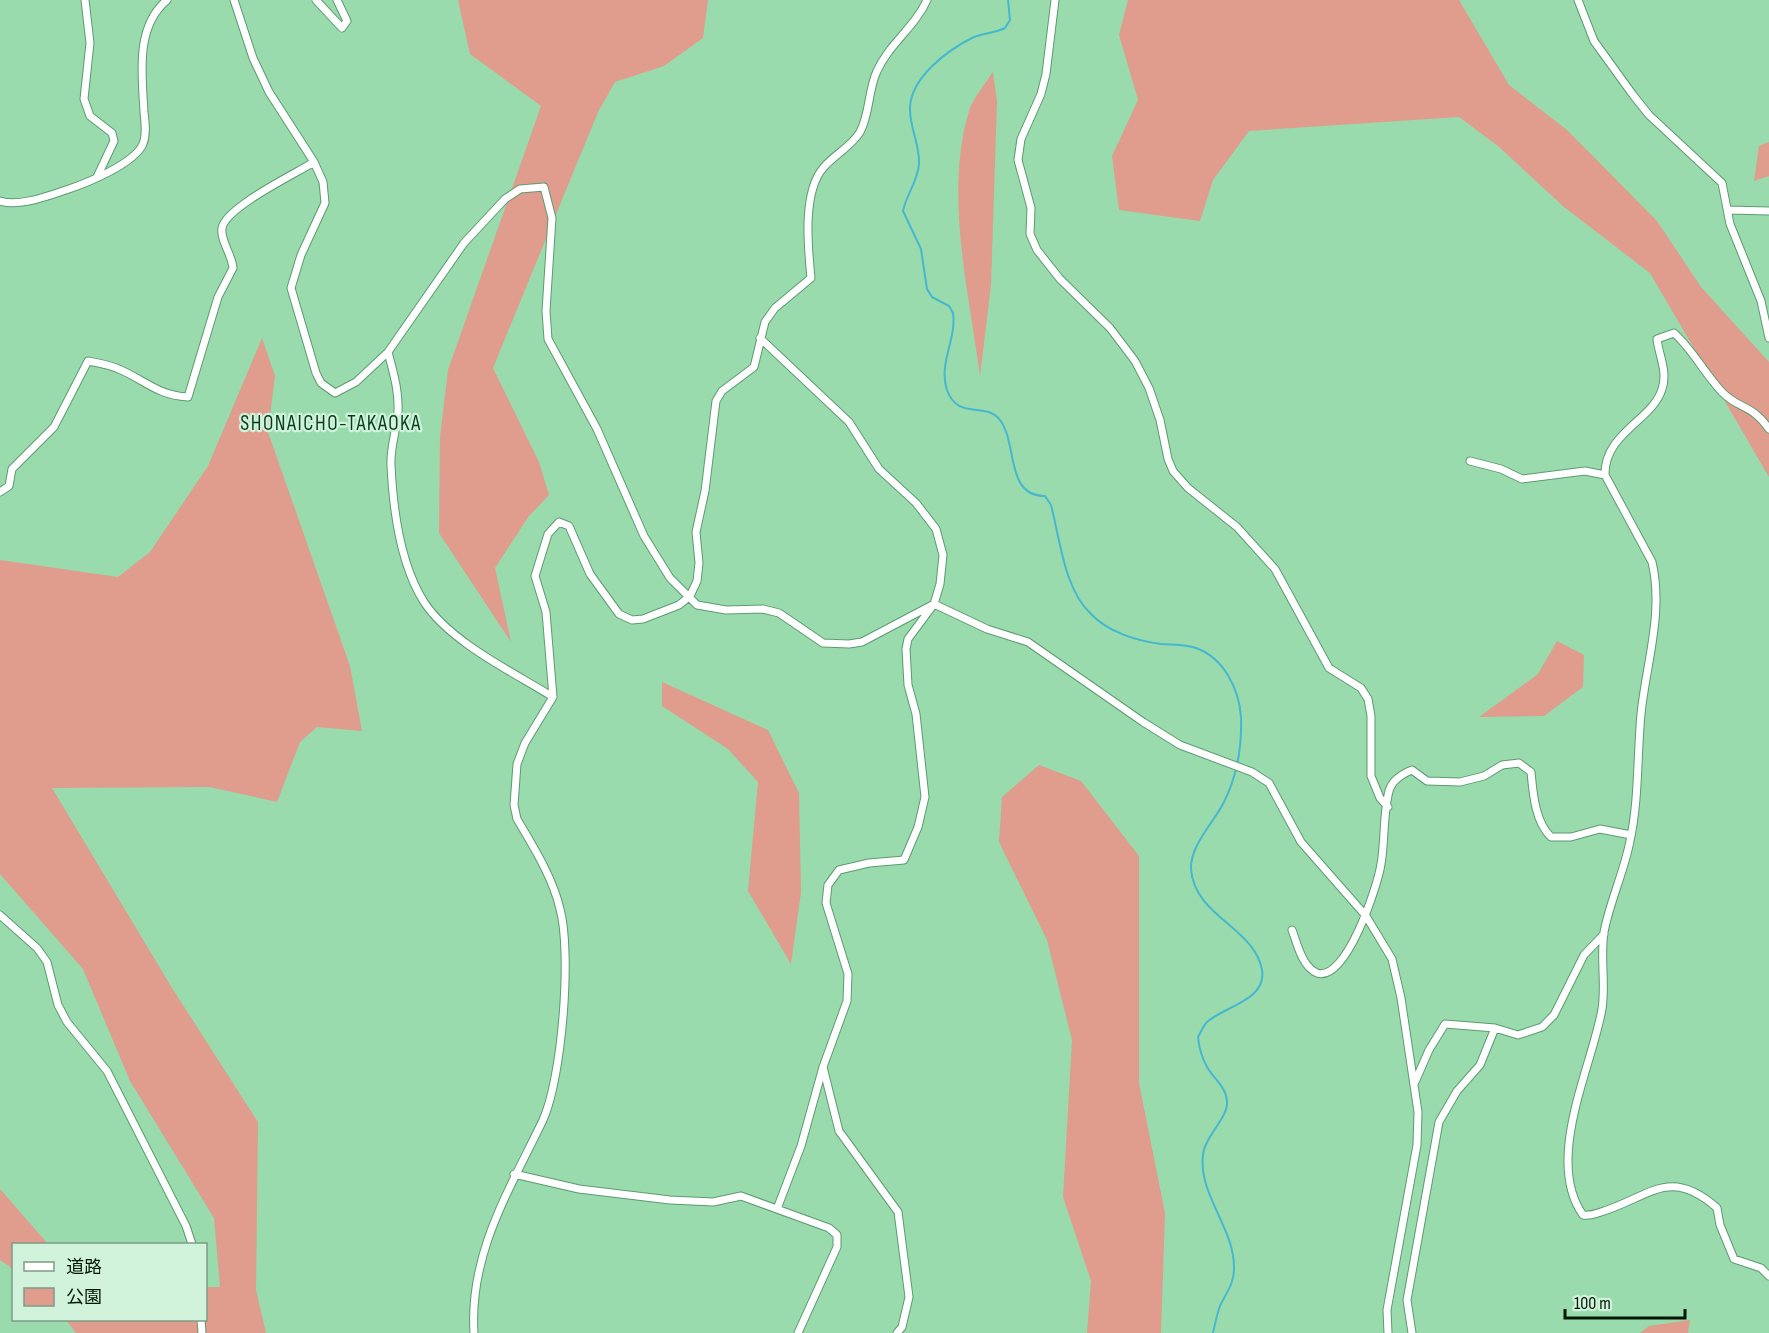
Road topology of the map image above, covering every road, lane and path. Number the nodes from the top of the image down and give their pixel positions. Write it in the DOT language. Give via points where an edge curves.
graph roads {
  1 [pos="85,0"];
  2 [pos="167,0"];
  3 [pos="234,0"];
  4 [pos="241,0"];
  5 [pos="316,0"];
  6 [pos="337,0"];
  7 [pos="927,0"];
  8 [pos="1055,0"];
  9 [pos="1578,0"];
  10 [pos="237,9"];
  11 [pos="314,162"];
  12 [pos="97,177"];
  13 [pos="0,201"];
  14 [pos="1729,210"];
  15 [pos="1769,211"];
  16 [pos="760,338"];
  17 [pos="1769,338"];
  18 [pos="388,352"];
  19 [pos="1769,429"];
  20 [pos="1470,461"];
  21 [pos="1605,475"];
  22 [pos="0,492"];
  23 [pos="690,596"];
  24 [pos="934,604"];
  25 [pos="553,697"];
  26 [pos="1388,807"];
  27 [pos="1631,835"];
  28 [pos="0,915"];
  29 [pos="1366,916"];
  30 [pos="1292,930"];
  31 [pos="1604,933"];
  32 [pos="1495,1028"];
  33 [pos="823,1067"];
  34 [pos="1415,1083"];
  35 [pos="514,1174"];
  36 [pos="777,1209"];
  37 [pos="191,1243"];
  38 [pos="1769,1276"];
  39 [pos="1386,1331"];
  40 [pos="474,1333"];
  41 [pos="798,1333"];
  42 [pos="897,1333"];
  43 [pos="1412,1333"];
  1 -- 12 [label="street" via="90,43 84,99 90,116 112,133 114,141"];
  2 -- 12 [label="street" via="149,24 143,40 144,143 136,154"];
  3 -- 10 [label="street"];
  4 -- 10 [label="street"];
  5 -- 6 [label="street" via="342,28 347,21"];
  7 -- 16 [label="street" via="877,71 862,129 823,168 815,184 807,229 811,278 775,308"];
  8 -- 26 [label="street" via="1046,74 1021,139 1018,160 1031,208 1030,234 1037,250 1060,279 1110,328 1136,361 1160,420 1173,471 1237,527 1275,569 1329,668 1360,688 1368,699 1371,776"];
  9 -- 14 [label="street" via="1587,29 1602,54 1649,115 1722,183"];
  10 -- 11 [label="street" via="269,92"];
  11 -- 18 [label="street" via="323,182 325,203 291,288 312,364 321,383 335,393 356,382"];
  11 -- 22 [label="street" via="249,201 222,226 233,268 218,297 188,397 171,396 122,370 88,361 54,428 12,469 9,486"];
  12 -- 13 [label="street" via="35,200"];
  14 -- 15 [label="street"];
  14 -- 17 [label="street" via="1730,224 1761,301"];
  16 -- 23 [label="street" via="754,367 722,391 716,401 696,532 697,581"];
  16 -- 24 [label="street" via="849,422 879,469 916,503 936,529 943,555"];
  18 -- 23 [label="street" via="464,243 488,216 520,189 544,188 552,218 548,339 597,429 644,536 670,579"];
  18 -- 25 [label="street" via="398,388 390,463 395,507 405,559 417,590 453,632"];
  19 -- 21 [label="street" via="1754,410 1722,392 1674,333 1657,339 1665,372 1660,395 1613,446 1605,461"];
  20 -- 21 [label="street" via="1502,469 1522,480 1585,471"];
  21 -- 27 [label="street" via="1655,574 1655,631 1641,713"];
  23 -- 24 [label="street" via="697,605 712,608 779,613 823,643 849,644 886,631"];
  23 -- 25 [label="street" via="643,619 632,620 620,614 590,574 568,526 559,522 554,525 535,576 546,612"];
  24 -- 29 [label="street" via="987,629 1028,642 1180,745 1252,772 1269,783 1301,842"];
  24 -- 33 [label="street" via="908,639 906,649 925,797 918,827 904,860 839,870 828,885 826,903 848,974 848,1001"];
  25 -- 35 [label="street" via="517,764 514,805 560,907 567,954 557,1063 549,1104"];
  26 -- 27 [label="street" via="1389,790 1400,775 1412,770 1427,781 1460,782 1484,776 1502,765 1519,763 1531,772 1544,831 1551,837 1571,837 1600,829"];
  26 -- 29 [label="street" via="1381,867"];
  27 -- 31 [label="street"];
  28 -- 37 [label="street" via="47,962 58,1005 107,1071"];
  29 -- 30 [label="street" via="1352,946 1325,973 1307,966"];
  29 -- 34 [label="street" via="1392,959"];
  31 -- 32 [label="street" via="1584,955 1554,1015 1542,1027 1518,1035"];
  31 -- 38 [label="street" via="1602,1009 1569,1137 1569,1171 1580,1210 1590,1216 1641,1193 1681,1185 1717,1208 1734,1259 1761,1268"];
  32 -- 34 [label="street" via="1445,1024"];
  32 -- 43 [label="street" via="1480,1065 1457,1091 1439,1122 1407,1300"];
  33 -- 36 [label="street" via="801,1146"];
  33 -- 42 [label="street" via="839,1131 898,1212 909,1297"];
  34 -- 39 [label="street" via="1417,1145"];
  35 -- 36 [label="street" via="579,1189 670,1200 713,1202 741,1196"];
  35 -- 40 [label="street" via="490,1229 480,1265 473,1299"];
  36 -- 41 [label="street" via="829,1228 839,1240"];
}
